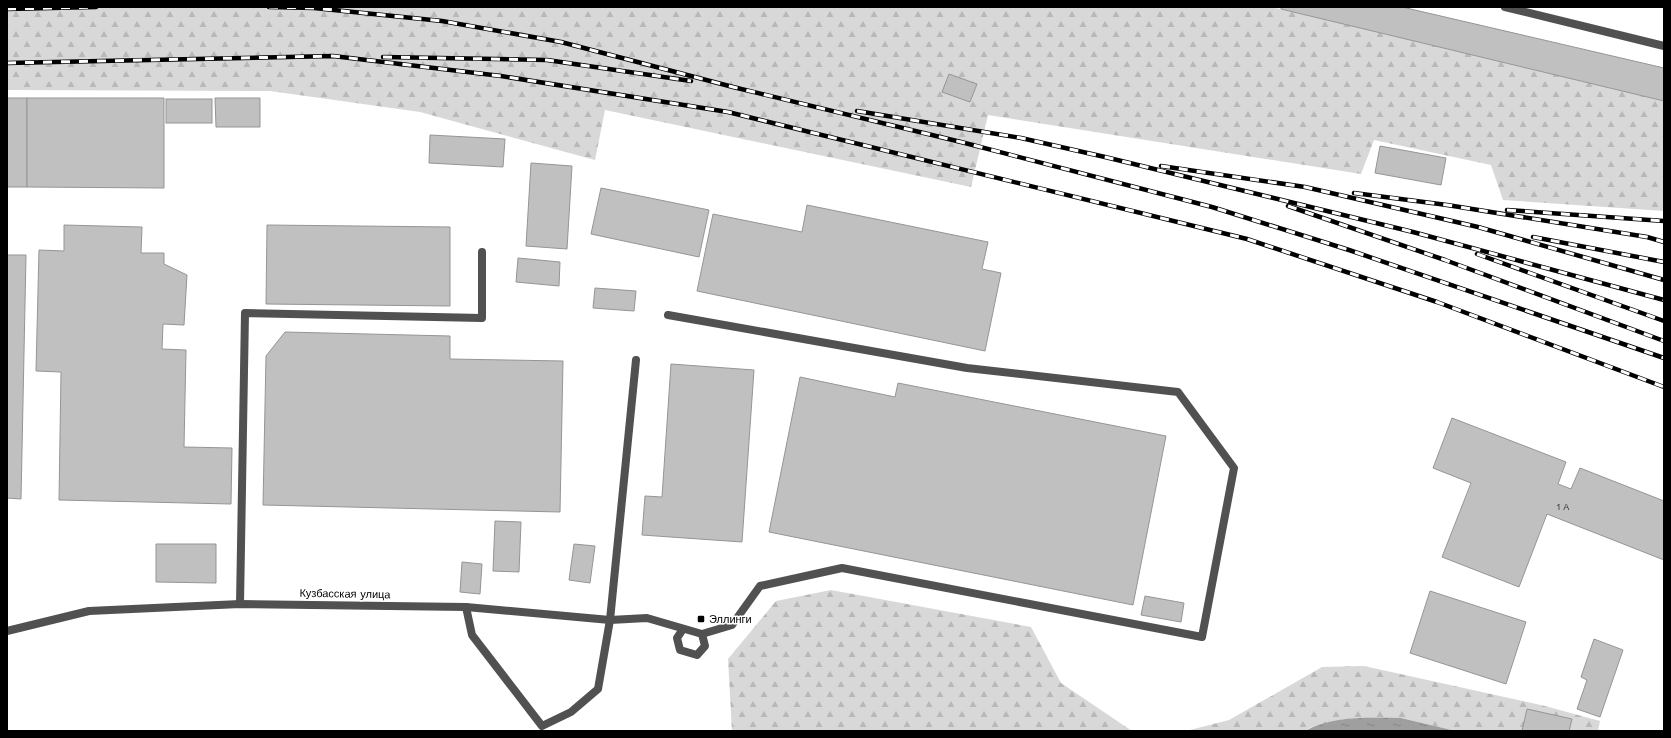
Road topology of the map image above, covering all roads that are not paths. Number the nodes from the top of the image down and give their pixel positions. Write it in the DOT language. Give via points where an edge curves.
graph roads {
  1 [pos="1505,7"];
  2 [pos="1664,46"];
  3 [pos="482,252"];
  4 [pos="668,315"];
  5 [pos="636,360"];
  6 [pos="240,604"];
  7 [pos="466,607"];
  8 [pos="610,620"];
  9 [pos="683,629"];
  10 [pos="7,631"];
  11 [pos="702,634"];
  1 -- 2 [label="street"];
  3 -- 6 [label="street" via="482,318 245,313"];
  4 -- 11 [label="street" via="967,368 1178,392 1234,468 1202,637 842,568 760,586 732,625"];
  5 -- 8 [label="street"];
  6 -- 7 [label="street, Кузбасская улица"];
  6 -- 10 [label="street, Кузбасская улица" via="89,611"];
  7 -- 8 [label="street, Кузбасская улица"];
  7 -- 8 [label="street" via="472,634 542,726 571,712 598,689"];
  8 -- 9 [label="street, Кузбасская улица" via="647,618"];
  9 -- 11 [label="street"];
  9 -- 11 [label="street" via="677,638 680,650 686,652 697,654 706,646"];
}
